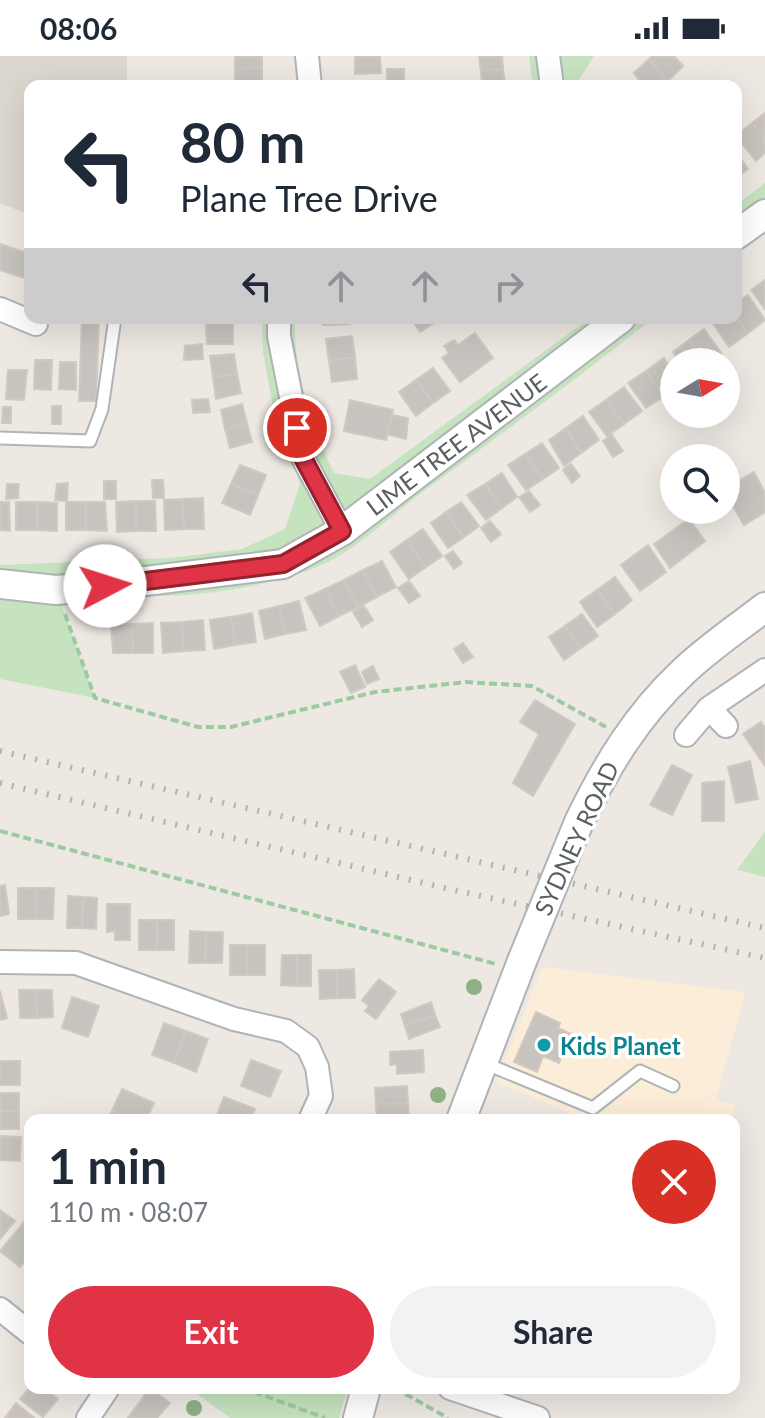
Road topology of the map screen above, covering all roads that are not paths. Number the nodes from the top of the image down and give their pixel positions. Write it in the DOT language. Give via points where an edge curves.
graph roads {
  1 [pos="307,56"];
  2 [pos="548,56"];
  3 [pos="309,80"];
  4 [pos="551,80"];
  5 [pos="765,214"];
  6 [pos="742,231"];
  7 [pos="0,309"];
  8 [pos="24,319"];
  9 [pos="114,324"];
  10 [pos="279,324"];
  11 [pos="613,324"];
  12 [pos="0,438"];
  13 [pos="342,531"];
  14 [pos="0,584"];
  15 [pos="765,607"];
  16 [pos="765,670"];
  17 [pos="709,708"];
  18 [pos="726,726"];
  19 [pos="686,735"];
  20 [pos="0,962"];
  21 [pos="484,1063"];
  22 [pos="673,1086"];
  23 [pos="313,1114"];
  24 [pos="463,1114"];
  25 [pos="0,1309"];
  26 [pos="24,1328"];
  27 [pos="101,1394"];
  28 [pos="364,1394"];
  29 [pos="468,1394"];
  30 [pos="88,1418"];
  31 [pos="358,1418"];
  32 [pos="538,1418"];
  1 -- 3 [label="street"];
  2 -- 4 [label="street"];
  5 -- 6 [label="street"];
  7 -- 8 [label="street"];
  9 -- 12 [label="lane" via="102,409 90,441"];
  10 -- 13 [label="street" via="303,458"];
  11 -- 13 [label="street, LIME TREE AVENUE"];
  13 -- 14 [label="street, LIME TREE AVENUE" via="283,564 129,585 56,590"];
  15 -- 21 [label="street, SYDNEY ROAD, bridge" via="684,671 625,737 512,963"];
  16 -- 17 [label="street"];
  17 -- 18 [label="street"];
  17 -- 19 [label="street"];
  20 -- 23 [label="street" via="76,963 234,1019 286,1031 308,1047 317,1067 321,1096"];
  21 -- 22 [label="lane" via="593,1108 640,1071"];
  21 -- 24 [label="street, SYDNEY ROAD"];
  25 -- 26 [label="street"];
  27 -- 30 [label="street"];
  28 -- 31 [label="street"];
  29 -- 32 [label="street"];
}
